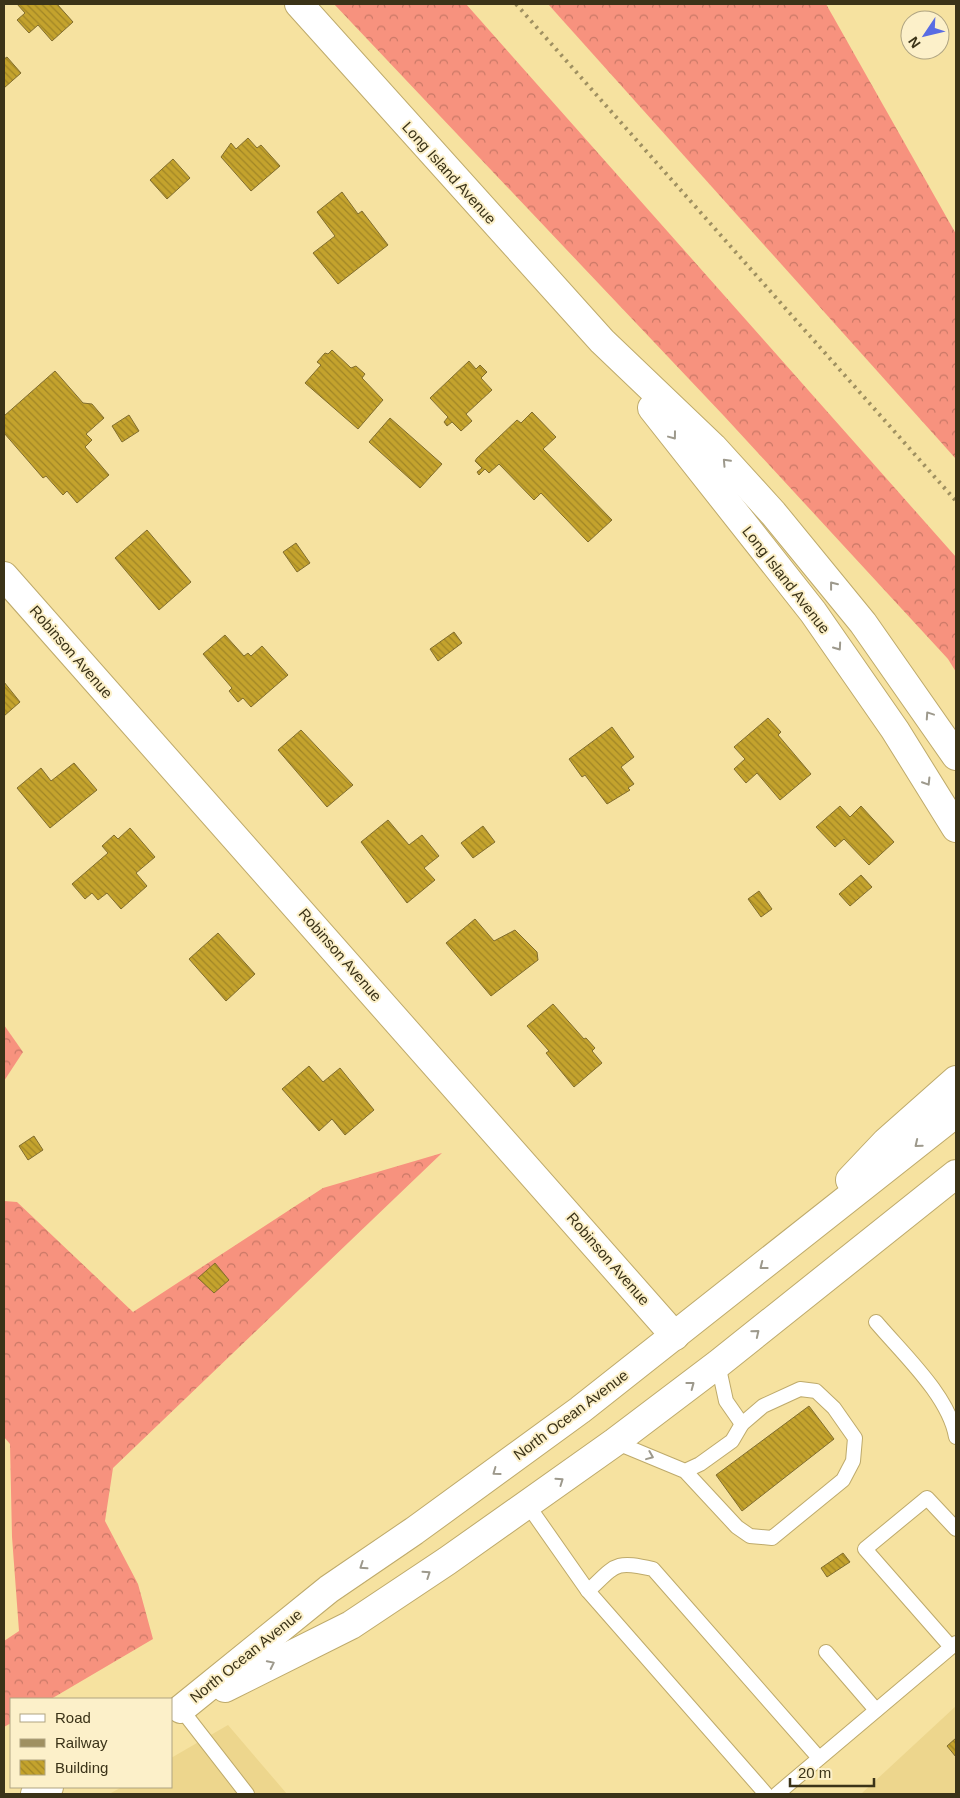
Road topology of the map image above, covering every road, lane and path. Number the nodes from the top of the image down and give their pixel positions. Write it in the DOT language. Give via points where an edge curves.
graph roads {
  1 [pos="299,4"];
  2 [pos="602,341"];
  3 [pos="4,576"];
  4 [pos="956,756"];
  5 [pos="956,828"];
  6 [pos="956,1080"];
  7 [pos="956,1113"];
  8 [pos="956,1174"];
  9 [pos="956,1200"];
  10 [pos="893,1224"];
  11 [pos="788,1248"];
  12 [pos="876,1322"];
  13 [pos="675,1336"];
  14 [pos="718,1364"];
  15 [pos="742,1424"];
  16 [pos="956,1437"];
  17 [pos="615,1442"];
  18 [pos="686,1471"];
  19 [pos="527,1504"];
  20 [pos="956,1529"];
  21 [pos="588,1591"];
  22 [pos="954,1645"];
  23 [pos="826,1652"];
  24 [pos="876,1710"];
  25 [pos="176,1712"];
  26 [pos="819,1758"];
  27 [pos="47,1788"];
  28 [pos="35,1794"];
  29 [pos="247,1794"];
  30 [pos="766,1794"];
  31 [pos="777,1794"];
  1 -- 2 [label="street, Long Island Avenue"];
  4 -- 2 [label="street, Long Island Avenue, one-way" via="863,623 779,520 713,447"];
  2 -- 5 [label="street, Long Island Avenue, one-way" via="813,612 895,730"];
  3 -- 13 [label="street, Robinson Avenue"];
  6 -- 11 [label="street" via="886,1142"];
  7 -- 11 [label="street, North Ocean Avenue, one-way"];
  8 -- 10 [label="street, North Ocean Avenue"];
  9 -- 10 [label="street"];
  14 -- 10 [label="street, North Ocean Avenue, one-way"];
  11 -- 13 [label="street, North Ocean Avenue, one-way"];
  12 -- 16 [label="lane" via="945,1403 954,1421"];
  13 -- 25 [label="street, North Ocean Avenue, one-way" via="498,1471 329,1589"];
  14 -- 15 [label="lane" via="726,1401"];
  17 -- 14 [label="street, North Ocean Avenue, one-way"];
  15 -- 18 [label="lane" via="732,1441"];
  15 -- 18 [label="lane" via="763,1406 800,1389 816,1391 834,1408 854,1438 853,1461 843,1480 772,1538 750,1536 737,1527"];
  17 -- 18 [label="lane, one-way"];
  19 -- 17 [label="street, North Ocean Avenue, one-way"];
  19 -- 21 [label="lane"];
  25 -- 19 [label="street, North Ocean Avenue, one-way" via="351,1625"];
  20 -- 22 [label="lane" via="927,1498 865,1549"];
  21 -- 26 [label="lane" via="616,1565 653,1569"];
  21 -- 30 [label="lane"];
  22 -- 24 [label="lane"];
  23 -- 24 [label="lane"];
  24 -- 26 [label="lane"];
  25 -- 29 [label="lane"];
  26 -- 31 [label="lane"];
  27 -- 28 [label="street"];
}
